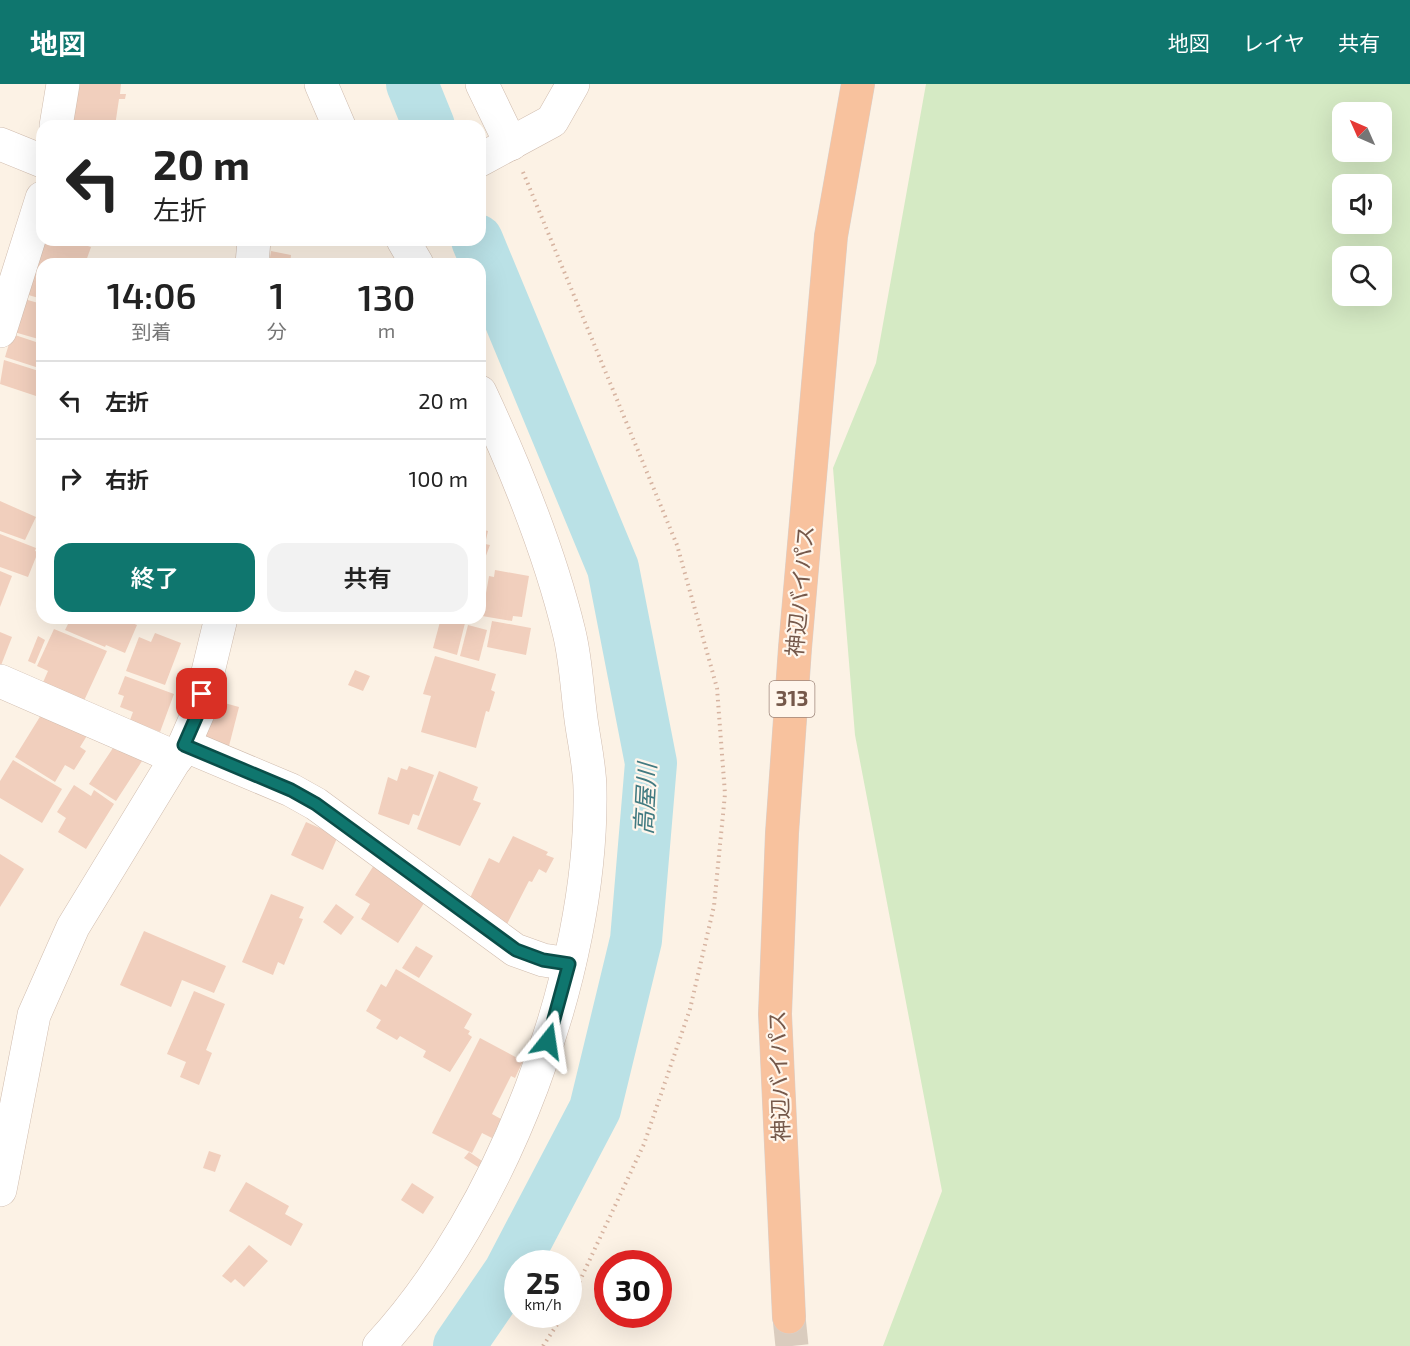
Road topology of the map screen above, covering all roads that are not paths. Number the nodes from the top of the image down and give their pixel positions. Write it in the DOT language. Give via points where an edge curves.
graph roads {
  1 [pos="63,84"];
  2 [pos="321,84"];
  3 [pos="482,84"];
  4 [pos="573,84"];
  5 [pos="858,84"];
  6 [pos="57,120"];
  7 [pos="330,120"];
  8 [pos="0,144"];
  9 [pos="497,151"];
  10 [pos="36,159"];
  11 [pos="36,217"];
  12 [pos="0,331"];
  13 [pos="486,405"];
  14 [pos="220,624"];
  15 [pos="0,681"];
  16 [pos="181,751"];
  17 [pos="569,964"];
  18 [pos="0,1190"];
  19 [pos="789,1317"];
  20 [pos="380,1346"];
  1 -- 6 [label="street"];
  2 -- 7 [label="street"];
  3 -- 9 [label="street"];
  4 -- 9 [label="street" via="552,121"];
  5 -- 19 [label="highway, 神辺バイパス / 313" via="831,236 782,833 775,1014"];
  8 -- 10 [label="street"];
  11 -- 12 [label="street"];
  13 -- 17 [label="street" via="522,482 570,633 590,789 582,900"];
  14 -- 16 [label="street" via="198,713"];
  15 -- 16 [label="street"];
  16 -- 17 [label="street" via="291,790 316,804 516,950"];
  16 -- 18 [label="street" via="74,927 38,1006"];
  17 -- 20 [label="street" via="542,1060 508,1144 454,1248"];
}
